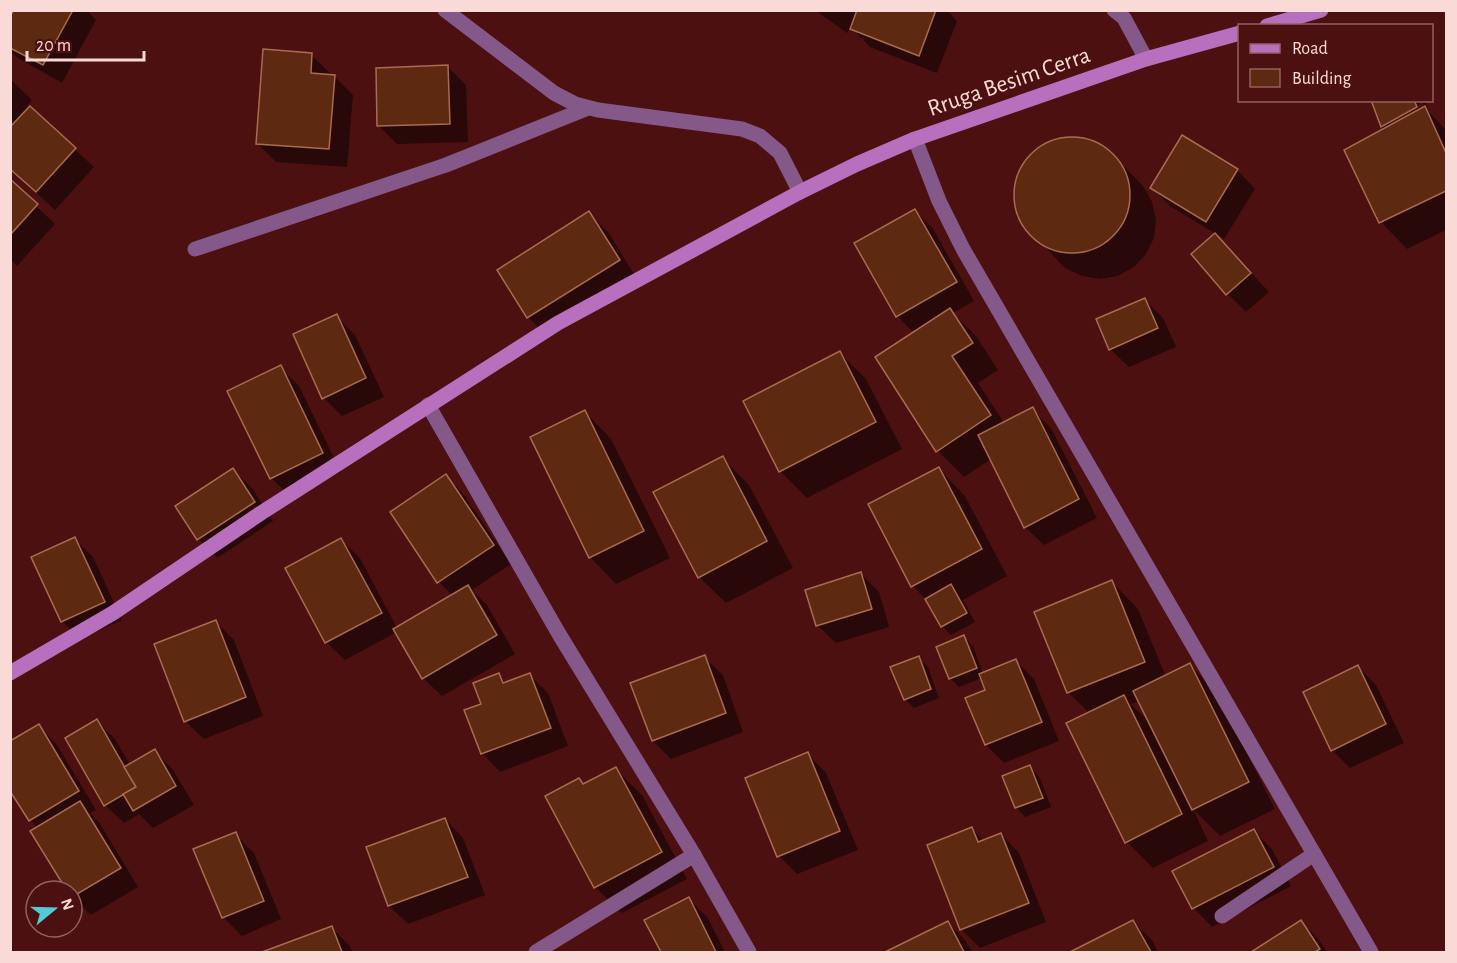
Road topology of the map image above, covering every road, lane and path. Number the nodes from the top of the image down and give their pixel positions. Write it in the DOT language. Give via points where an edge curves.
graph roads {
  1 [pos="445,10"];
  2 [pos="1114,10"];
  3 [pos="1321,10"];
  4 [pos="1274,24"];
  5 [pos="1238,33"];
  6 [pos="1146,59"];
  7 [pos="588,108"];
  8 [pos="915,139"];
  9 [pos="800,192"];
  10 [pos="195,249"];
  11 [pos="428,405"];
  12 [pos="10,673"];
  13 [pos="1314,854"];
  14 [pos="694,855"];
  15 [pos="1222,916"];
  16 [pos="536,952"];
  17 [pos="749,952"];
  18 [pos="1371,952"];
  1 -- 7 [label="street" via="554,93"];
  2 -- 6 [label="street" via="1124,18"];
  3 -- 4 [label="street"];
  5 -- 6 [label="street, Rruga Besim Cerra"];
  6 -- 8 [label="street, Rruga Besim Cerra"];
  7 -- 9 [label="street" via="742,129 760,136 780,153"];
  7 -- 10 [label="street" via="446,165"];
  8 -- 9 [label="street, Rruga Besim Cerra"];
  8 -- 13 [label="street" via="963,249"];
  9 -- 11 [label="street, Rruga Besim Cerra" via="558,323"];
  11 -- 12 [label="street, Rruga Besim Cerra" via="113,613"];
  11 -- 14 [label="street"];
  13 -- 15 [label="street"];
  13 -- 18 [label="street"];
  14 -- 16 [label="street"];
  14 -- 17 [label="street"];
}
